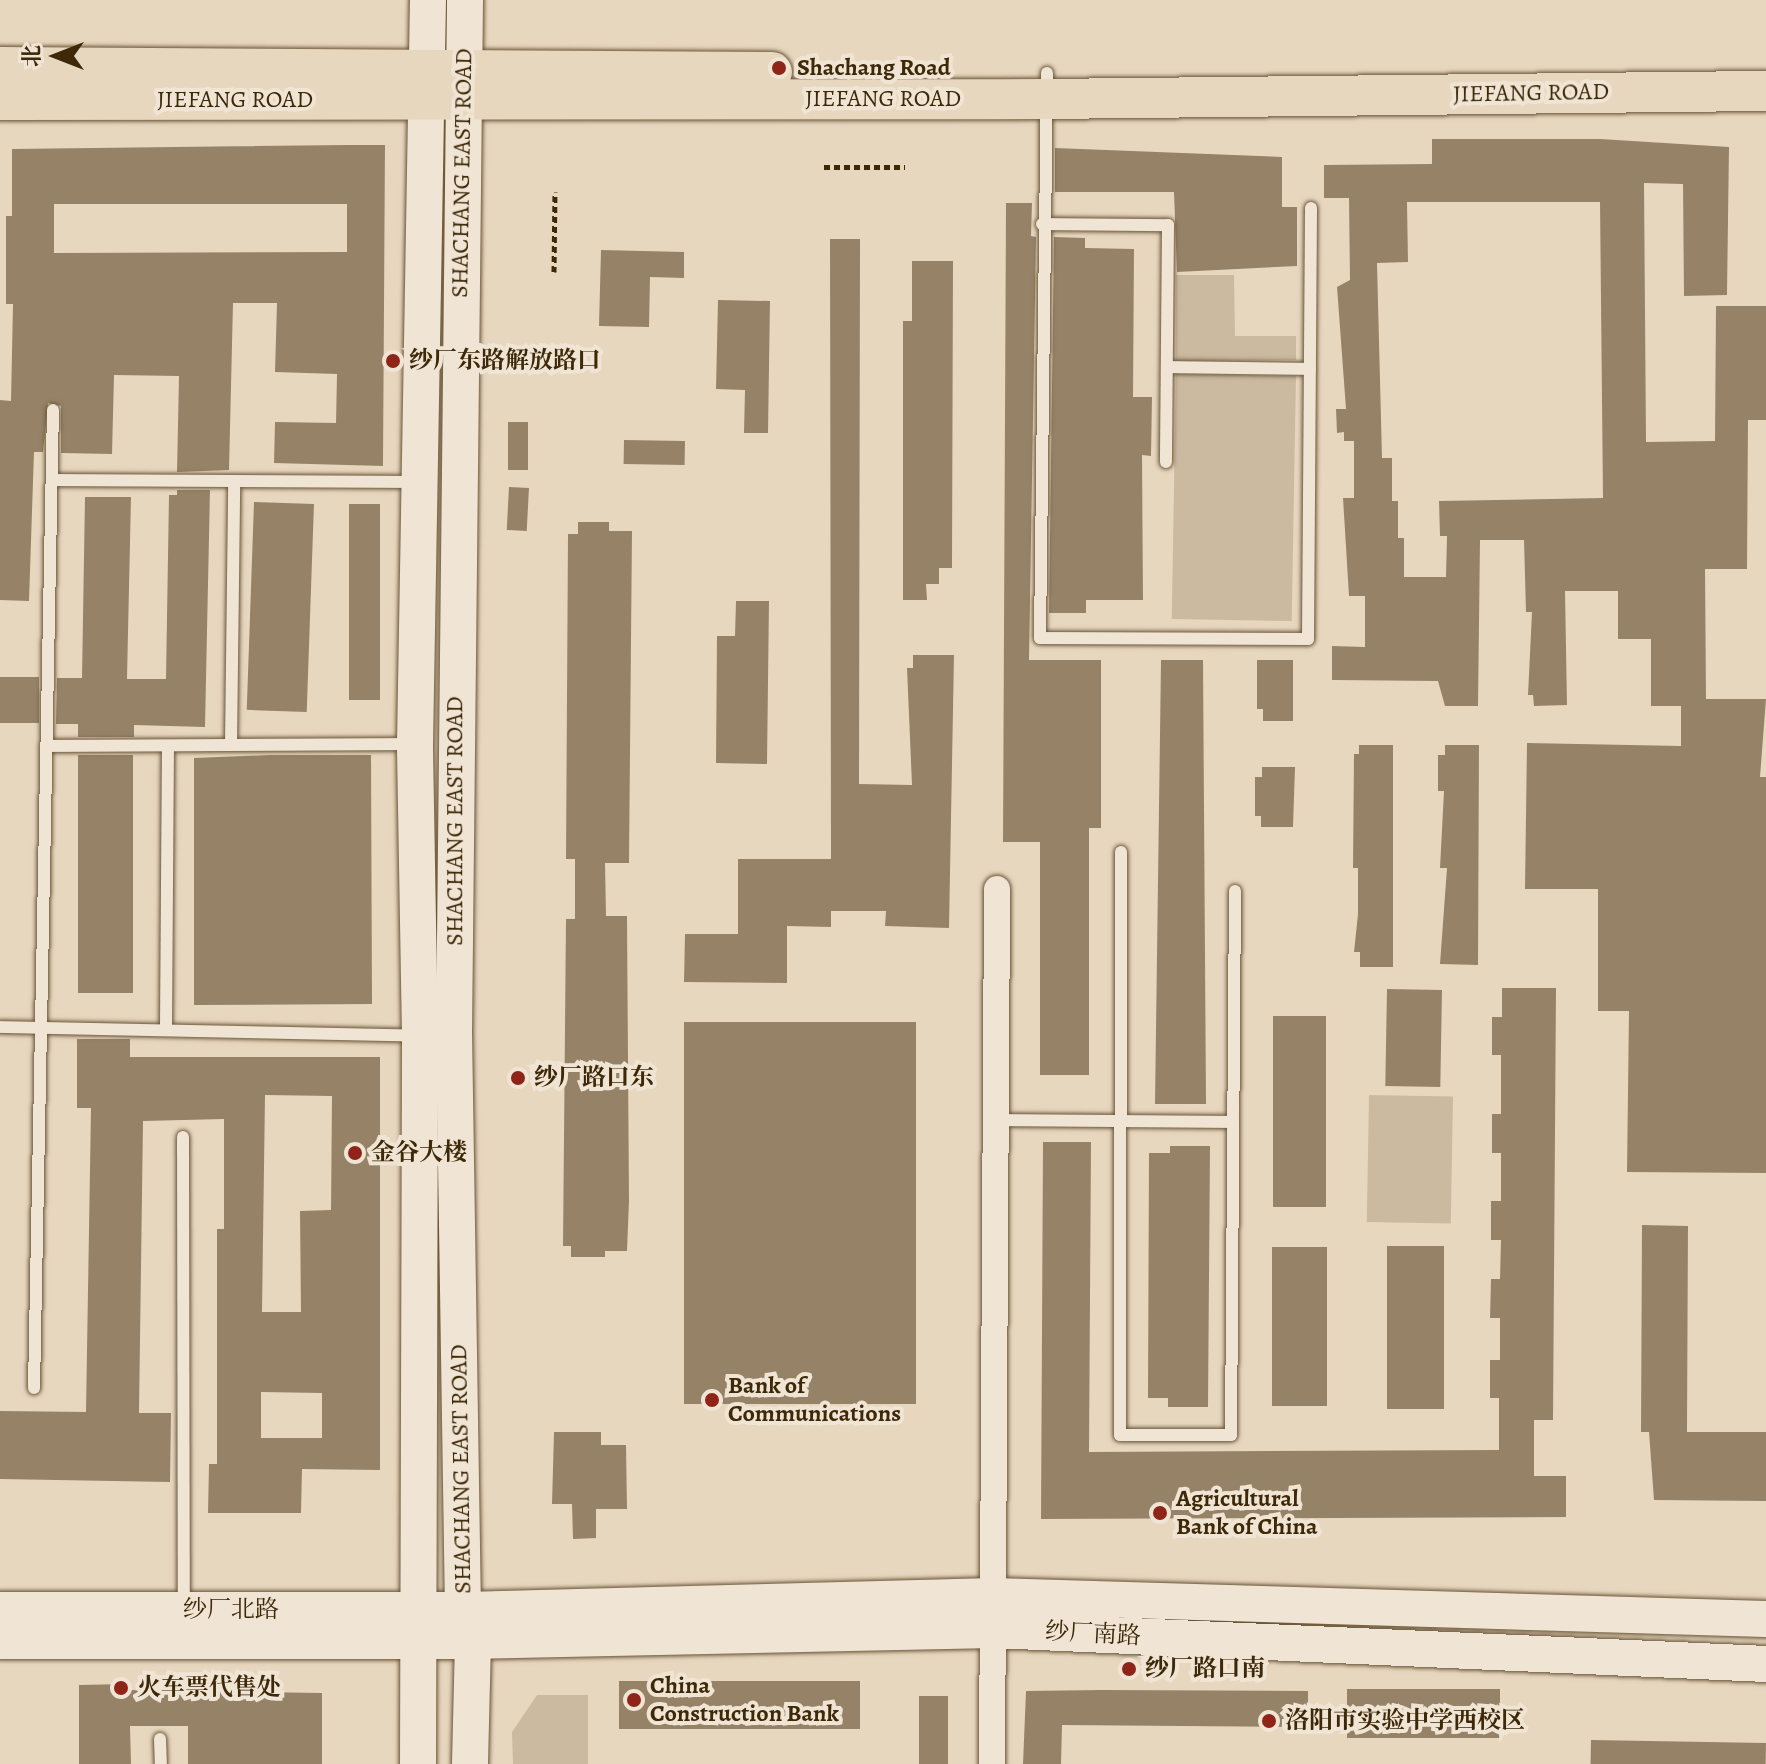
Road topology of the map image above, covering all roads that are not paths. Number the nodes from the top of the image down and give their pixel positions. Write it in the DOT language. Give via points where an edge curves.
graph roads {
  1 [pos="428,0"];
  2 [pos="465,0"];
  3 [pos="0,67"];
  4 [pos="1766,73"];
  5 [pos="445,85"];
  6 [pos="1046,86"];
  7 [pos="1766,91"];
  8 [pos="0,100"];
  9 [pos="1311,208"];
  10 [pos="1042,224"];
  11 [pos="1167,367"];
  12 [pos="1310,369"];
  13 [pos="53,410"];
  14 [pos="1166,462"];
  15 [pos="52,480"];
  16 [pos="234,481"];
  17 [pos="419,482"];
  18 [pos="415,744"];
  19 [pos="231,745"];
  20 [pos="46,746"];
  21 [pos="168,746"];
  22 [pos="1121,852"];
  23 [pos="997,889"];
  24 [pos="1235,891"];
  25 [pos="0,1027"];
  26 [pos="41,1027"];
  27 [pos="166,1028"];
  28 [pos="420,1036"];
  29 [pos="996,1120"];
  30 [pos="1121,1121"];
  31 [pos="1233,1122"];
  32 [pos="183,1137"];
  33 [pos="34,1388"];
  34 [pos="0,1610"];
  35 [pos="994,1613"];
  36 [pos="1766,1619"];
  37 [pos="468,1625"];
  38 [pos="184,1626"];
  39 [pos="419,1626"];
  40 [pos="0,1641"];
  41 [pos="1766,1664"];
  42 [pos="160,1739"];
  43 [pos="161,1764"];
  44 [pos="418,1764"];
  45 [pos="470,1764"];
  46 [pos="992,1764"];
  1 -- 5 [label="main road, SHACHANG EAST ROAD"];
  2 -- 5 [label="main road, SHACHANG EAST ROAD"];
  3 -- 5 [label="main road, JIEFANG ROAD"];
  4 -- 6 [label="main road, JIEFANG ROAD"];
  5 -- 6 [label="main road, JIEFANG ROAD"];
  5 -- 8 [label="main road, JIEFANG ROAD"];
  5 -- 17 [label="main road, SHACHANG EAST ROAD"];
  5 -- 37 [label="main road, SHACHANG EAST ROAD" via="454,1032"];
  6 -- 7 [label="main road, JIEFANG ROAD"];
  6 -- 10 [label="lane"];
  9 -- 12 [label="lane"];
  10 -- 11 [label="lane" via="1168,225"];
  10 -- 12 [label="lane" via="1040,638 1308,639"];
  11 -- 12 [label="lane"];
  11 -- 14 [label="lane"];
  13 -- 15 [label="lane"];
  15 -- 16 [label="lane"];
  15 -- 20 [label="lane"];
  16 -- 17 [label="lane"];
  16 -- 19 [label="lane"];
  17 -- 18 [label="main road, SHACHANG EAST ROAD"];
  18 -- 19 [label="lane"];
  18 -- 28 [label="main road, SHACHANG EAST ROAD"];
  19 -- 21 [label="lane"];
  20 -- 21 [label="lane"];
  20 -- 26 [label="lane"];
  21 -- 27 [label="lane"];
  22 -- 30 [label="lane"];
  23 -- 29 [label="street"];
  24 -- 31 [label="lane"];
  25 -- 26 [label="lane"];
  26 -- 27 [label="lane"];
  26 -- 33 [label="lane"];
  27 -- 28 [label="lane"];
  28 -- 39 [label="main road, SHACHANG EAST ROAD"];
  29 -- 30 [label="lane"];
  29 -- 35 [label="street"];
  30 -- 31 [label="lane"];
  30 -- 31 [label="lane" via="1120,1435 1231,1435"];
  32 -- 38 [label="lane"];
  34 -- 38 [label="main road, 纱厂北路"];
  35 -- 36 [label="main road, 纱厂南路"];
  35 -- 37 [label="main road, 纱厂南路"];
  35 -- 41 [label="main road, 纱厂南路"];
  35 -- 46 [label="street"];
  37 -- 39 [label="main road, 纱厂南路"];
  37 -- 45 [label="main road, SHACHANG EAST ROAD"];
  38 -- 39 [label="main road, 纱厂北路"];
  38 -- 40 [label="main road, 纱厂北路"];
  39 -- 44 [label="main road, SHACHANG EAST ROAD"];
  42 -- 43 [label="lane"];
}
